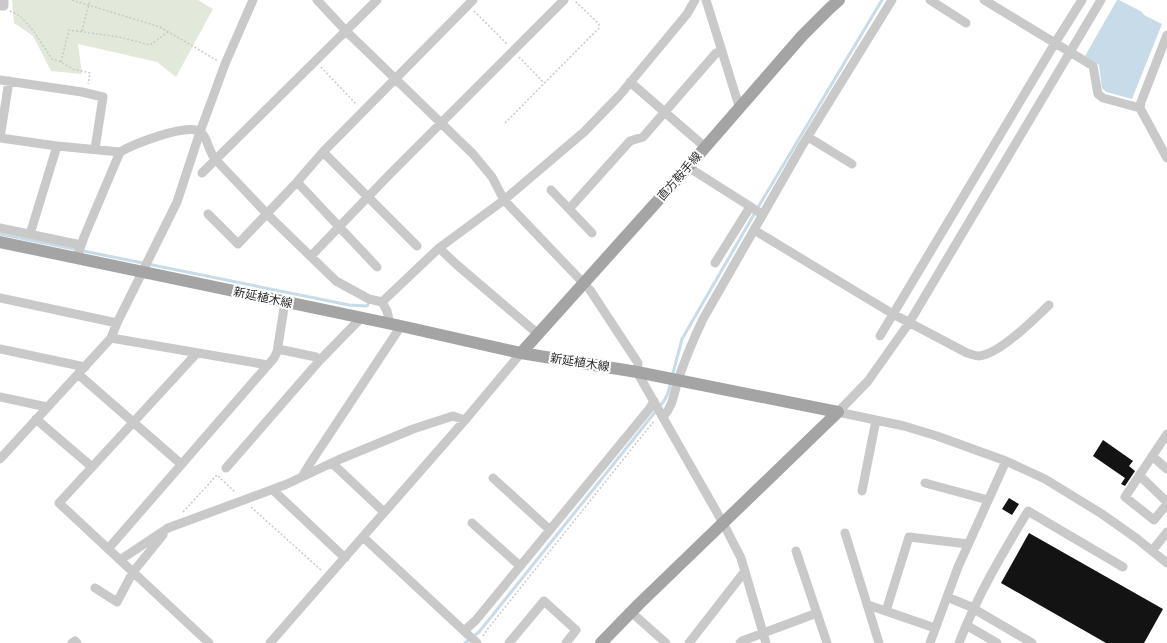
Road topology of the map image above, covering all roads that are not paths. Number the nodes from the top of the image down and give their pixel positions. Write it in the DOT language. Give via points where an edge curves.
graph roads {
  1 [pos="253,0"];
  2 [pos="317,0"];
  3 [pos="377,0"];
  4 [pos="564,0"];
  5 [pos="695,0"];
  6 [pos="706,0"];
  7 [pos="839,0"];
  8 [pos="892,0"];
  9 [pos="930,0"];
  10 [pos="984,0"];
  11 [pos="1082,0"];
  12 [pos="1101,0"];
  13 [pos="471,3"];
  14 [pos="966,23"];
  15 [pos="346,31"];
  16 [pos="1167,36"];
  17 [pos="1055,44"];
  18 [pos="722,51"];
  19 [pos="1070,52"];
  20 [pos="396,78"];
  21 [pos="4,81"];
  22 [pos="630,82"];
  23 [pos="740,106"];
  24 [pos="1140,108"];
  25 [pos="664,112"];
  26 [pos="442,123"];
  27 [pos="200,132"];
  28 [pos="808,137"];
  29 [pos="0,138"];
  30 [pos="57,146"];
  31 [pos="704,147"];
  32 [pos="96,149"];
  33 [pos="120,152"];
  34 [pos="324,152"];
  35 [pos="1167,158"];
  36 [pos="216,160"];
  37 [pos="852,164"];
  38 [pos="688,167"];
  39 [pos="202,173"];
  40 [pos="297,182"];
  41 [pos="551,190"];
  42 [pos="368,196"];
  43 [pos="504,200"];
  44 [pos="750,207"];
  45 [pos="569,209"];
  46 [pos="208,214"];
  47 [pos="267,214"];
  48 [pos="762,214"];
  49 [pos="339,227"];
  50 [pos="0,228"];
  51 [pos="754,230"];
  52 [pos="592,233"];
  53 [pos="30,234"];
  54 [pos="0,242"];
  55 [pos="81,245"];
  56 [pos="416,246"];
  57 [pos="439,248"];
  58 [pos="311,256"];
  59 [pos="77,257"];
  60 [pos="715,263"];
  61 [pos="377,266"];
  62 [pos="584,283"];
  63 [pos="0,298"];
  64 [pos="285,302"];
  65 [pos="382,302"];
  66 [pos="1049,304"];
  67 [pos="893,314"];
  68 [pos="361,318"];
  69 [pos="117,323"];
  70 [pos="910,323"];
  71 [pos="396,325"];
  72 [pos="538,334"];
  73 [pos="880,336"];
  74 [pos="111,338"];
  75 [pos="278,348"];
  76 [pos="0,349"];
  77 [pos="197,353"];
  78 [pos="521,353"];
  79 [pos="320,360"];
  80 [pos="268,365"];
  81 [pos="85,367"];
  82 [pos="637,372"];
  83 [pos="78,374"];
  84 [pos="678,379"];
  85 [pos="0,397"];
  86 [pos="654,401"];
  87 [pos="47,408"];
  88 [pos="838,412"];
  89 [pos="663,417"];
  90 [pos="36,419"];
  91 [pos="466,420"];
  92 [pos="876,420"];
  93 [pos="134,422"];
  94 [pos="1167,436"];
  95 [pos="2,455"];
  96 [pos="1152,456"];
  97 [pos="1006,461"];
  98 [pos="332,463"];
  99 [pos="181,464"];
  100 [pos="92,467"];
  101 [pos="226,468"];
  102 [pos="1167,469"];
  103 [pos="1139,476"];
  104 [pos="302,477"];
  105 [pos="493,478"];
  106 [pos="925,483"];
  107 [pos="273,490"];
  108 [pos="862,491"];
  109 [pos="988,500"];
  110 [pos="1167,503"];
  111 [pos="384,512"];
  112 [pos="723,522"];
  113 [pos="472,523"];
  114 [pos="168,528"];
  115 [pos="550,530"];
  116 [pos="1167,532"];
  117 [pos="845,533"];
  118 [pos="363,537"];
  119 [pos="968,544"];
  120 [pos="1154,548"];
  121 [pos="108,549"];
  122 [pos="796,551"];
  123 [pos="345,558"];
  124 [pos="120,560"];
  125 [pos="1167,563"];
  126 [pos="520,566"];
  127 [pos="1123,567"];
  128 [pos="745,571"];
  129 [pos="133,572"];
  130 [pos="95,588"];
  131 [pos="947,597"];
  132 [pos="868,605"];
  133 [pos="974,608"];
  134 [pos="886,611"];
  135 [pos="631,612"];
  136 [pos="817,613"];
  137 [pos="966,625"];
  138 [pos="935,628"];
  139 [pos="464,631"];
  140 [pos="763,633"];
  141 [pos="986,640"];
  142 [pos="72,643"];
  143 [pos="77,643"];
  144 [pos="209,643"];
  145 [pos="270,643"];
  146 [pos="477,643"];
  147 [pos="509,643"];
  148 [pos="566,643"];
  149 [pos="601,643"];
  150 [pos="666,643"];
  151 [pos="689,643"];
  152 [pos="740,643"];
  153 [pos="766,643"];
  154 [pos="827,643"];
  155 [pos="880,643"];
  156 [pos="930,643"];
  157 [pos="959,643"];
  158 [pos="997,643"];
  159 [pos="1032,643"];
  1 -- 27 [label="street" via="225,64"];
  2 -- 15 [label="street"];
  3 -- 15 [label="street"];
  4 -- 26 [label="street"];
  5 -- 22 [label="street" via="687,14"];
  6 -- 18 [label="street"];
  7 -- 23 [label="main road, 直方鞍手線" via="802,36"];
  8 -- 28 [label="street"];
  9 -- 14 [label="street"];
  10 -- 17 [label="street"];
  11 -- 17 [label="street"];
  12 -- 19 [label="street"];
  13 -- 20 [label="street"];
  15 -- 20 [label="street"];
  15 -- 36 [label="street"];
  16 -- 24 [label="street"];
  17 -- 19 [label="street"];
  17 -- 67 [label="street"];
  18 -- 23 [label="street"];
  18 -- 25 [label="street" via="716,53"];
  19 -- 24 [label="street" via="1093,66 1098,94 1103,98"];
  19 -- 70 [label="street"];
  20 -- 26 [label="street"];
  20 -- 34 [label="street"];
  21 -- 29 [label="street"];
  21 -- 32 [label="street" via="87,93 103,98"];
  22 -- 25 [label="street"];
  22 -- 43 [label="street" via="584,132"];
  23 -- 31 [label="main road, 直方鞍手線"];
  24 -- 35 [label="street"];
  25 -- 31 [label="street"];
  25 -- 45 [label="street" via="643,136 630,141"];
  26 -- 42 [label="street"];
  26 -- 43 [label="street" via="492,177"];
  27 -- 33 [label="street" via="192,129 177,130 129,146"];
  27 -- 36 [label="street"];
  27 -- 69 [label="street" via="177,202"];
  28 -- 37 [label="street"];
  28 -- 48 [label="street"];
  29 -- 30 [label="street"];
  30 -- 32 [label="street"];
  30 -- 53 [label="street"];
  31 -- 38 [label="main road, 直方鞍手線"];
  32 -- 33 [label="street"];
  33 -- 55 [label="street"];
  34 -- 40 [label="street"];
  34 -- 42 [label="street"];
  36 -- 39 [label="street"];
  36 -- 47 [label="street"];
  38 -- 44 [label="street"];
  38 -- 62 [label="main road, 直方鞍手線"];
  40 -- 47 [label="street"];
  40 -- 49 [label="street"];
  41 -- 45 [label="street"];
  42 -- 49 [label="street"];
  42 -- 56 [label="street"];
  43 -- 57 [label="street"];
  43 -- 62 [label="street"];
  44 -- 48 [label="street"];
  44 -- 60 [label="street"];
  45 -- 52 [label="street"];
  46 -- 47 [label="street" via="238,244"];
  47 -- 58 [label="street"];
  48 -- 51 [label="street"];
  49 -- 58 [label="street"];
  49 -- 61 [label="street"];
  50 -- 53 [label="street"];
  51 -- 67 [label="street"];
  51 -- 84 [label="street" via="703,319"];
  53 -- 55 [label="street"];
  54 -- 59 [label="main road, 新延植木線"];
  55 -- 59 [label="street"];
  57 -- 65 [label="street"];
  57 -- 72 [label="street"];
  58 -- 65 [label="street" via="336,281 369,299"];
  59 -- 64 [label="main road, 新延植木線"];
  62 -- 72 [label="main road, 直方鞍手線"];
  62 -- 82 [label="street" via="638,363"];
  63 -- 69 [label="street"];
  64 -- 68 [label="main road, 新延植木線"];
  64 -- 75 [label="street"];
  65 -- 71 [label="street"];
  66 -- 70 [label="street" via="1027,326 996,350 980,356 967,354"];
  67 -- 70 [label="street"];
  67 -- 73 [label="street"];
  68 -- 71 [label="main road, 新延植木線"];
  68 -- 79 [label="street"];
  69 -- 74 [label="street"];
  70 -- 88 [label="street" via="868,381"];
  71 -- 78 [label="main road, 新延植木線"];
  71 -- 104 [label="street"];
  72 -- 78 [label="main road, 直方鞍手線"];
  74 -- 77 [label="street"];
  74 -- 81 [label="street"];
  75 -- 79 [label="street"];
  75 -- 80 [label="street"];
  76 -- 81 [label="street"];
  77 -- 80 [label="street"];
  77 -- 93 [label="street"];
  78 -- 82 [label="main road, 新延植木線"];
  78 -- 91 [label="street"];
  79 -- 101 [label="street"];
  80 -- 99 [label="street"];
  81 -- 83 [label="street"];
  82 -- 84 [label="main road, 新延植木線"];
  82 -- 86 [label="street"];
  83 -- 87 [label="street"];
  83 -- 93 [label="street"];
  84 -- 88 [label="main road, 新延植木線"];
  84 -- 89 [label="street" via="668,412"];
  85 -- 87 [label="street"];
  86 -- 89 [label="street"];
  86 -- 115 [label="street"];
  87 -- 90 [label="street"];
  88 -- 92 [label="street"];
  88 -- 112 [label="main road"];
  89 -- 112 [label="street"];
  90 -- 95 [label="street"];
  90 -- 100 [label="street"];
  91 -- 98 [label="street" via="453,416"];
  91 -- 111 [label="street"];
  92 -- 97 [label="street" via="937,436"];
  92 -- 108 [label="street"];
  93 -- 99 [label="street"];
  93 -- 100 [label="street"];
  94 -- 96 [label="street"];
  96 -- 102 [label="street"];
  96 -- 103 [label="street"];
  97 -- 109 [label="street"];
  97 -- 120 [label="street" via="1045,479"];
  98 -- 104 [label="street"];
  98 -- 111 [label="street"];
  99 -- 121 [label="street"];
  100 -- 121 [label="street" via="59,503"];
  103 -- 110 [label="street"];
  103 -- 110 [label="street" via="1125,497 1154,520"];
  104 -- 107 [label="street"];
  105 -- 115 [label="street"];
  106 -- 109 [label="street"];
  107 -- 114 [label="street"];
  107 -- 123 [label="street"];
  109 -- 119 [label="street"];
  111 -- 118 [label="street"];
  112 -- 128 [label="street"];
  112 -- 135 [label="main road"];
  113 -- 126 [label="street"];
  114 -- 124 [label="street"];
  114 -- 129 [label="street"];
  115 -- 126 [label="street"];
  116 -- 120 [label="street"];
  117 -- 132 [label="street"];
  118 -- 123 [label="street"];
  118 -- 139 [label="street"];
  119 -- 131 [label="street"];
  119 -- 134 [label="street" via="909,537"];
  120 -- 125 [label="street"];
  121 -- 124 [label="street"];
  122 -- 136 [label="street"];
  123 -- 145 [label="street"];
  124 -- 129 [label="street"];
  126 -- 139 [label="street"];
  127 -- 133 [label="street" via="1028,511"];
  128 -- 140 [label="street"];
  128 -- 151 [label="street"];
  129 -- 130 [label="street" via="117,602"];
  129 -- 144 [label="street"];
  131 -- 133 [label="street"];
  131 -- 138 [label="street"];
  132 -- 134 [label="street"];
  132 -- 155 [label="street"];
  133 -- 137 [label="street"];
  133 -- 159 [label="street"];
  134 -- 138 [label="street"];
  135 -- 149 [label="main road"];
  135 -- 150 [label="street"];
  136 -- 140 [label="street"];
  136 -- 154 [label="street"];
  137 -- 141 [label="street"];
  137 -- 157 [label="street"];
  138 -- 156 [label="street"];
  139 -- 146 [label="street"];
  140 -- 152 [label="street"];
  140 -- 153 [label="street"];
  141 -- 158 [label="street"];
  142 -- 143 [label="street"];
  147 -- 148 [label="street" via="544,601 576,630"];
}
